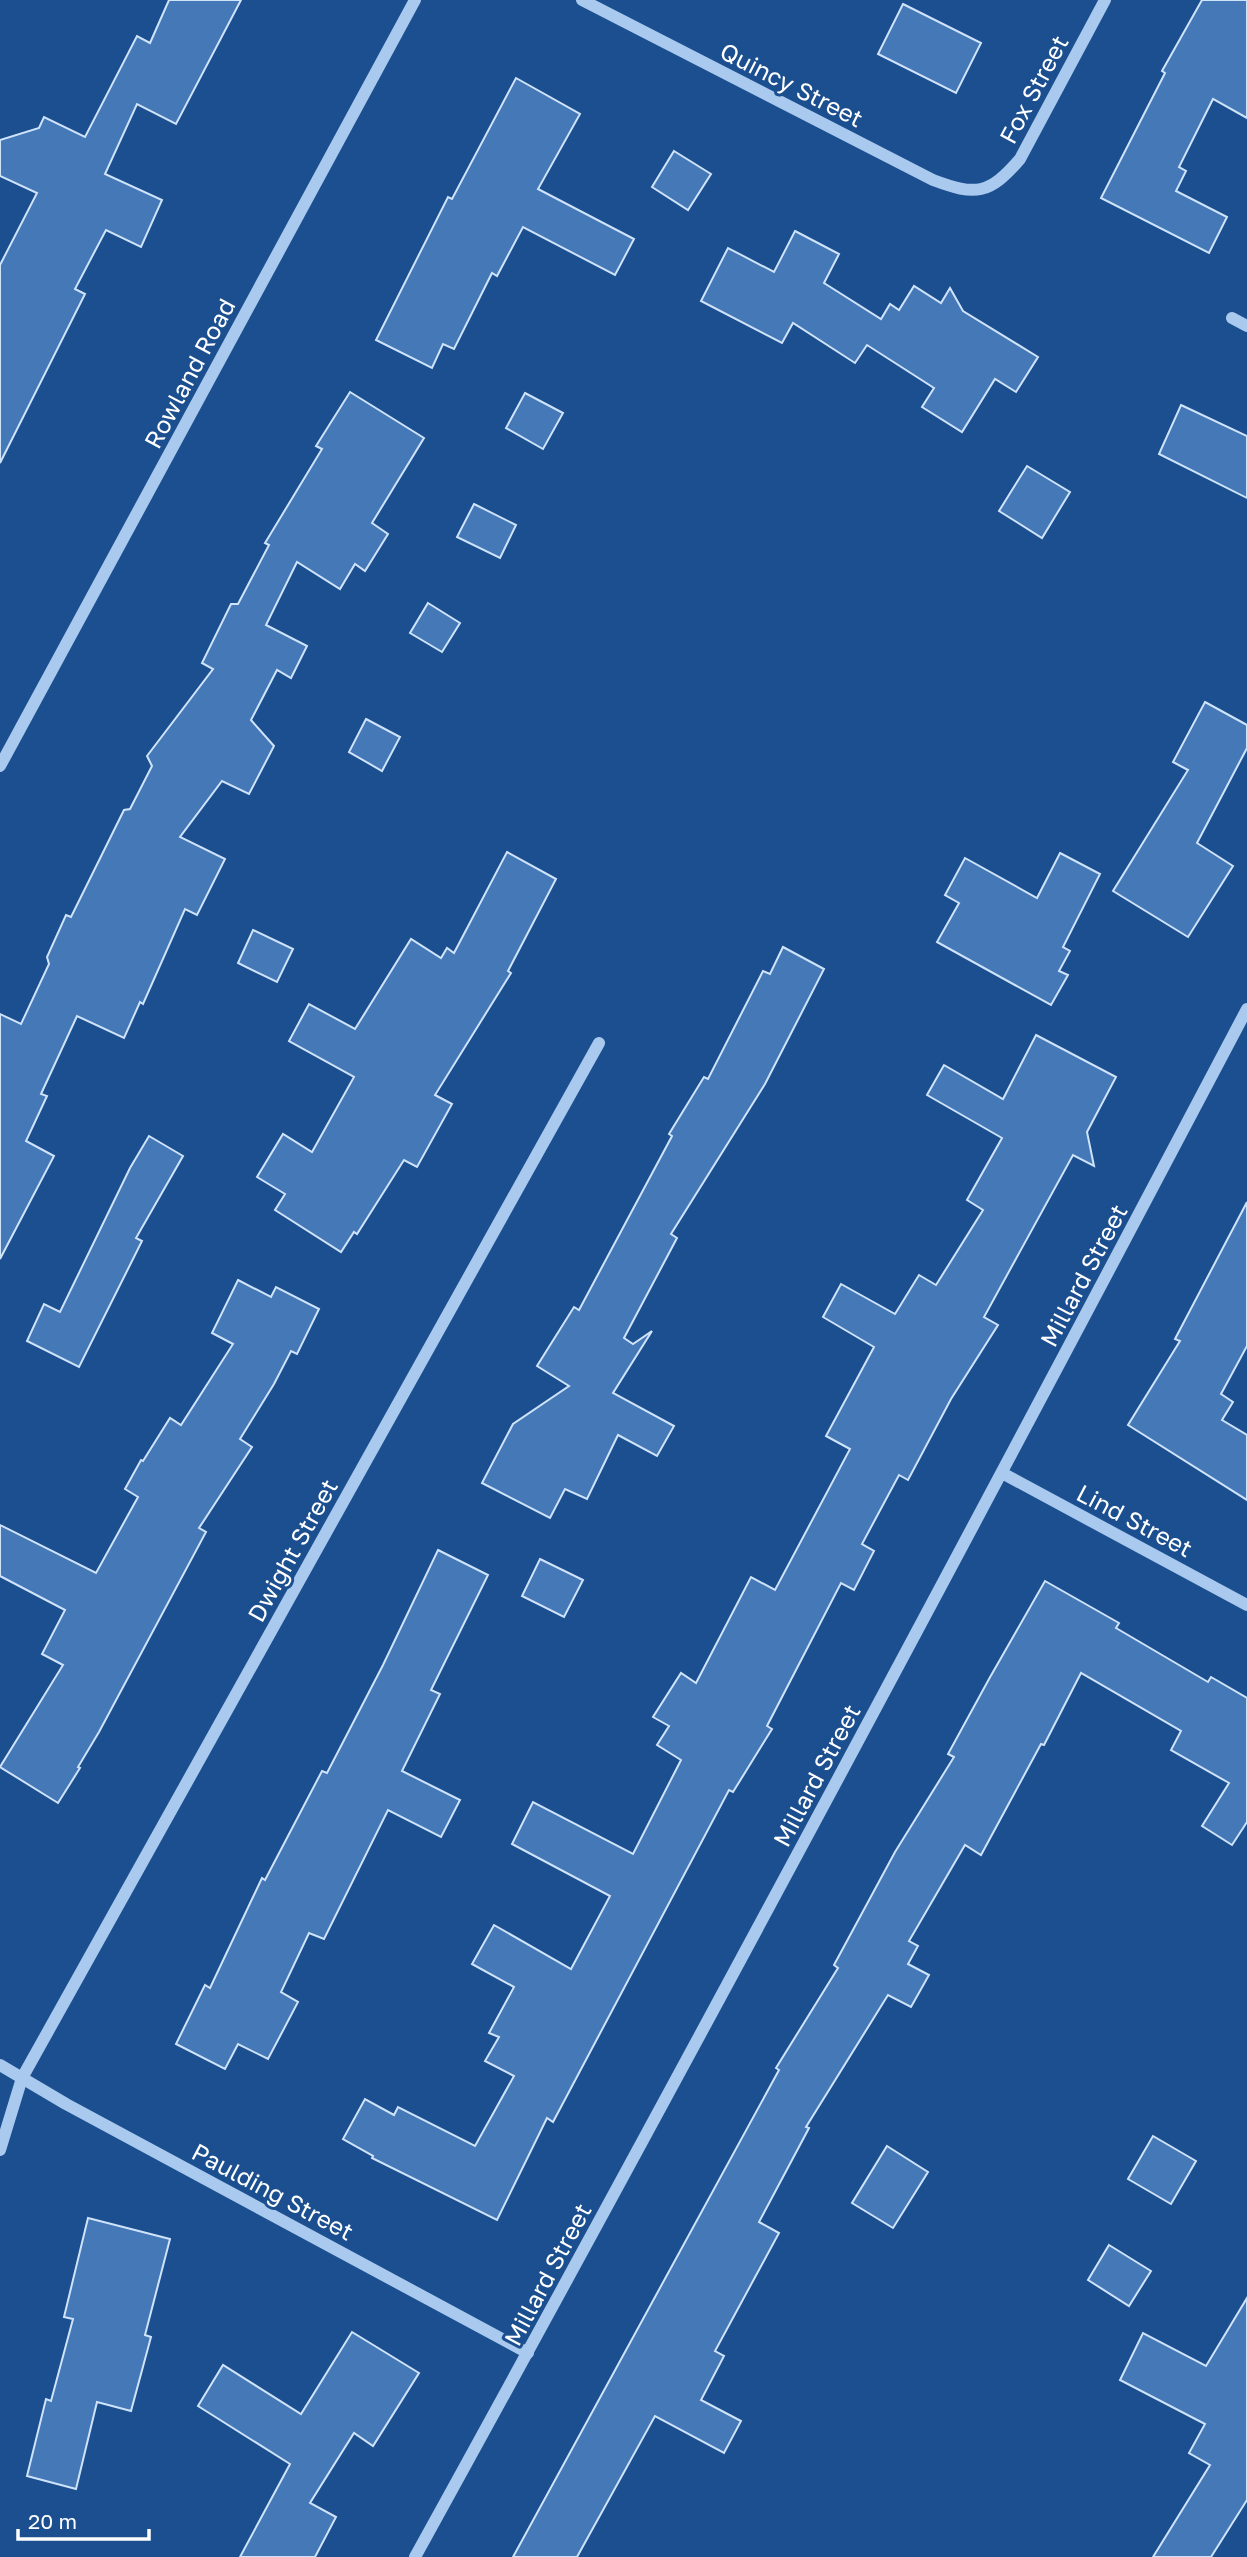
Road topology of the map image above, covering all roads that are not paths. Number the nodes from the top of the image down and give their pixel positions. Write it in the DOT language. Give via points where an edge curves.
graph roads {
  1 [pos="415,0"];
  2 [pos="582,0"];
  3 [pos="1105,0"];
  4 [pos="987,189"];
  5 [pos="1231,318"];
  6 [pos="1247,326"];
  7 [pos="0,766"];
  8 [pos="1247,1009"];
  9 [pos="599,1043"];
  10 [pos="1002,1473"];
  11 [pos="1247,1605"];
  12 [pos="0,2065"];
  13 [pos="22,2078"];
  14 [pos="0,2150"];
  15 [pos="528,2353"];
  16 [pos="415,2557"];
  1 -- 7 [label="street, Rowland Road"];
  2 -- 4 [label="street, Quincy Street" via="933,180 961,191"];
  3 -- 4 [label="street, Fox Street" via="1020,159"];
  5 -- 6 [label="street"];
  8 -- 10 [label="street, Millard Street"];
  9 -- 13 [label="street, Dwight Street"];
  10 -- 11 [label="street, Lind Street"];
  10 -- 15 [label="street, Millard Street"];
  12 -- 13 [label="street, Paulding Street"];
  13 -- 14 [label="street, Dwight Street"];
  13 -- 15 [label="street, Paulding Street"];
  15 -- 16 [label="street, Millard Street"];
}
